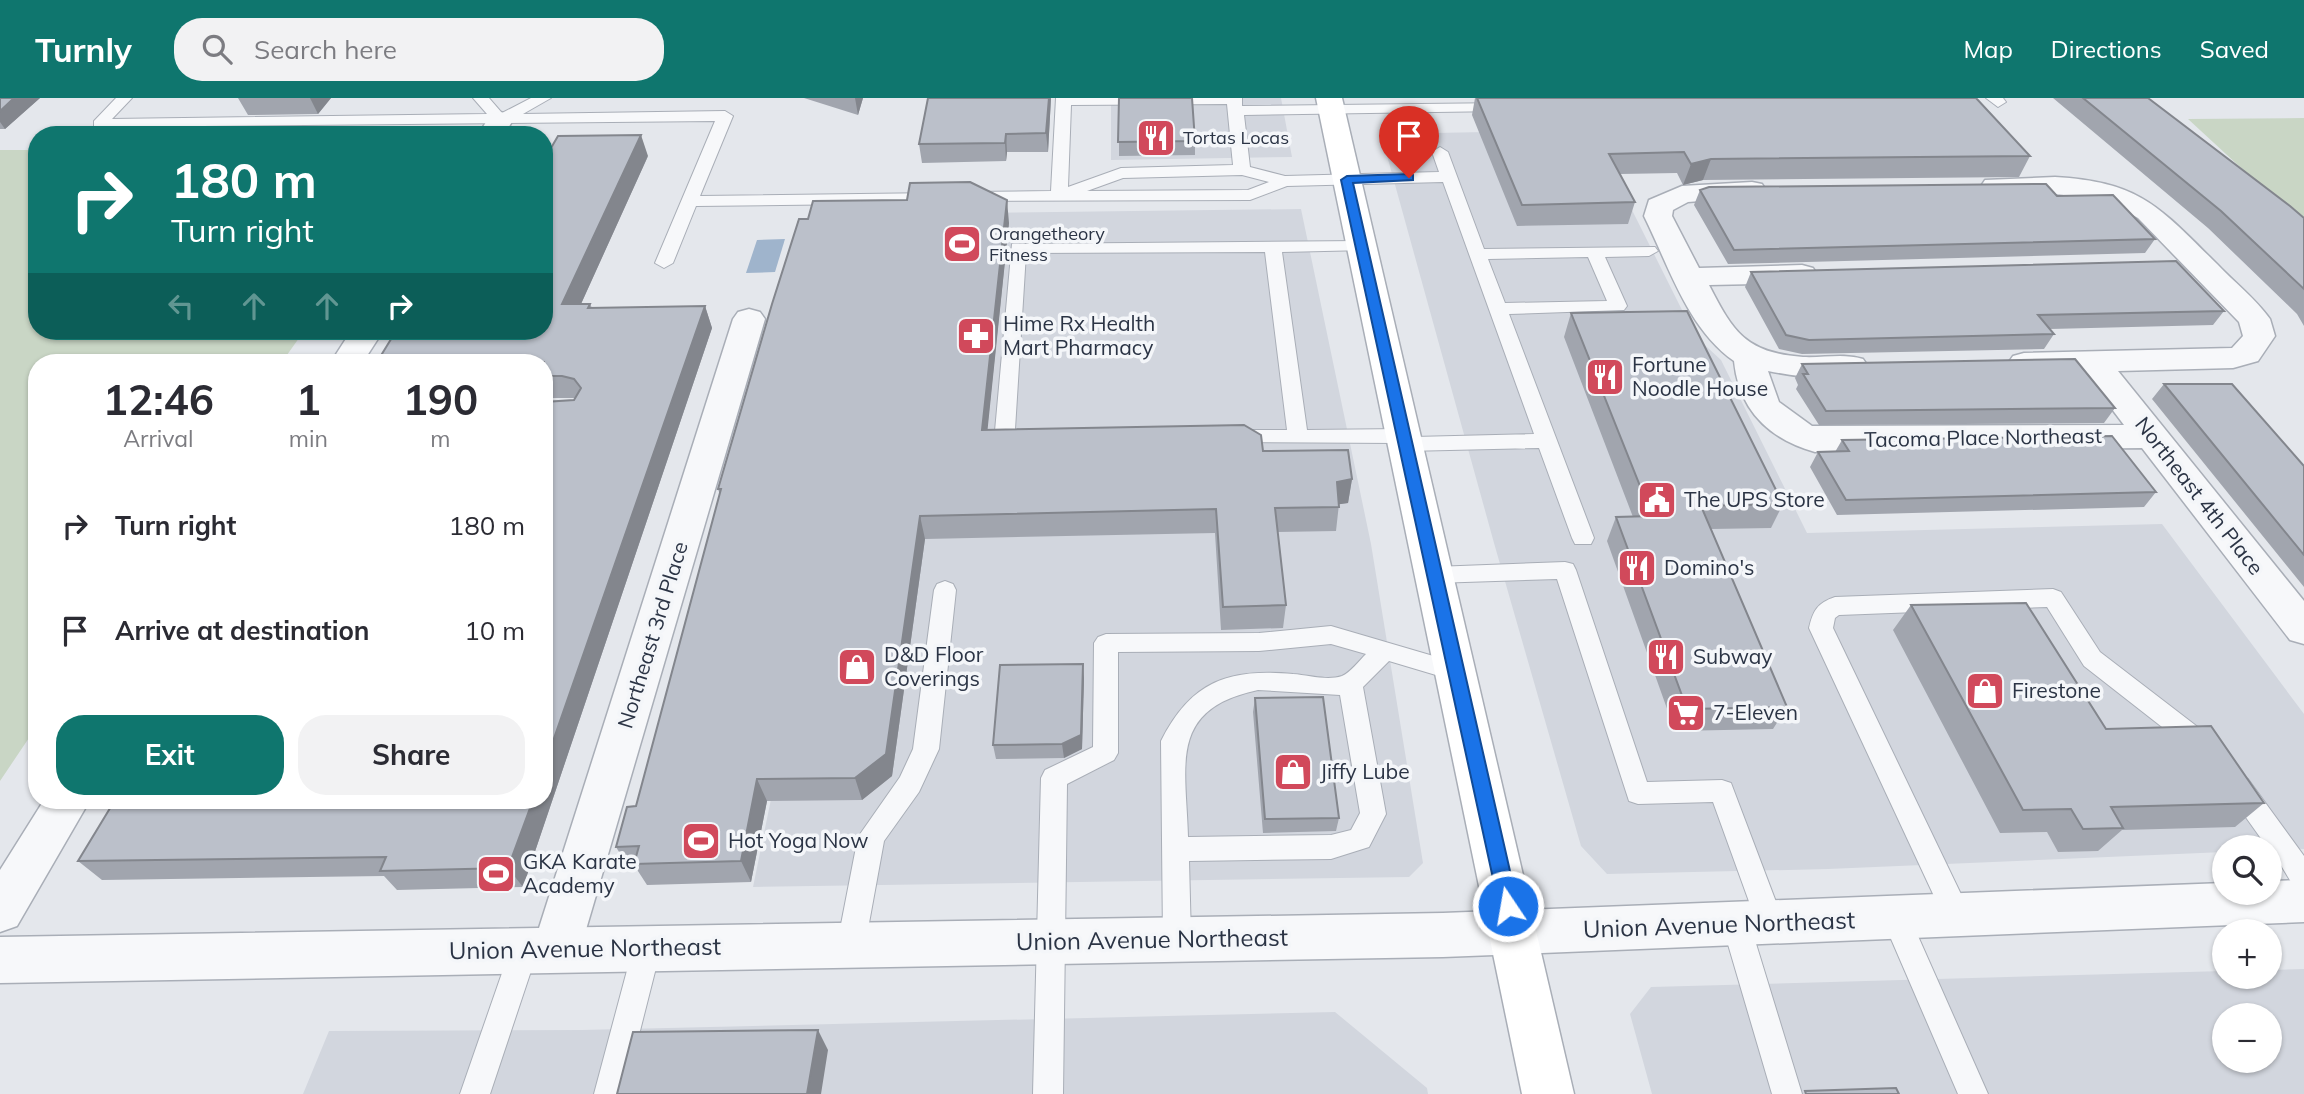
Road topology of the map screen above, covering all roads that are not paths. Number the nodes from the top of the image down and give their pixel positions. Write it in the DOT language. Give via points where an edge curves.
graph roads {
  1 [pos="124,98"];
  2 [pos="481,98"];
  3 [pos="543,98"];
  4 [pos="1064,100"];
  5 [pos="1234,103"];
  6 [pos="1330,105"];
  7 [pos="1523,106"];
  8 [pos="363,126"];
  9 [pos="495,126"];
  10 [pos="497,126"];
  11 [pos="516,126"];
  12 [pos="1440,152"];
  13 [pos="1242,170"];
  14 [pos="1449,177"];
  15 [pos="1347,180"];
  16 [pos="1285,181"];
  17 [pos="1964,186"];
  18 [pos="1772,190"];
  19 [pos="1059,197"];
  20 [pos="689,201"];
  21 [pos="1361,246"];
  22 [pos="1273,247"];
  23 [pos="1648,251"];
  24 [pos="1594,252"];
  25 [pos="1477,254"];
  26 [pos="663,263"];
  27 [pos="2199,263"];
  28 [pos="2157,264"];
  29 [pos="1826,273"];
  30 [pos="1688,277"];
  31 [pos="1498,309"];
  32 [pos="749,319"];
  33 [pos="1750,357"];
  34 [pos="2093,362"];
  35 [pos="1996,363"];
  36 [pos="1885,365"];
  37 [pos="2152,436"];
  38 [pos="1298,437"];
  39 [pos="1217,438"];
  40 [pos="1056,439"];
  41 [pos="1405,440"];
  42 [pos="1546,441"];
  43 [pos="1583,538"];
  44 [pos="1434,575"];
  45 [pos="945,590"];
  46 [pos="2304,629"];
  47 [pos="1385,651"];
  48 [pos="1456,673"];
  49 [pos="1350,684"];
  50 [pos="62,809"];
  51 [pos="1175,849"];
  52 [pos="2304,878"];
  53 [pos="2304,901"];
  54 [pos="0,911"];
  55 [pos="1956,915"];
  56 [pos="1896,918"];
  57 [pos="1753,923"];
  58 [pos="1514,933"];
  59 [pos="1177,939"];
  60 [pos="1053,941"];
  61 [pos="851,945"];
  62 [pos="647,948"];
  63 [pos="540,950"];
  64 [pos="0,960"];
  65 [pos="475,1094"];
  66 [pos="609,1094"];
  67 [pos="1048,1094"];
  68 [pos="1548,1094"];
  69 [pos="1787,1094"];
  70 [pos="1972,1094"];
  1 -- 8 [label="lane" via="99,124"];
  2 -- 9 [label="lane"];
  3 -- 10 [label="lane"];
  4 -- 5 [label="lane"];
  4 -- 19 [label="lane"];
  5 -- 6 [label="lane"];
  5 -- 13 [label="lane"];
  6 -- 7 [label="lane"];
  6 -- 15 [label="main road"];
  11 -- 20 [label="lane" via="724,116"];
  12 -- 14 [label="lane"];
  13 -- 16 [label="lane"];
  13 -- 19 [label="lane" via="1121,173"];
  14 -- 15 [label="lane"];
  14 -- 25 [label="lane"];
  15 -- 16 [label="lane"];
  15 -- 21 [label="main road"];
  16 -- 19 [label="lane" via="1250,195"];
  17 -- 27 [label="street" via="2074,184 2113,193 2148,212"];
  18 -- 30 [label="street" via="1703,191 1682,194 1659,206 1658,216"];
  19 -- 20 [label="lane"];
  20 -- 26 [label="lane"];
  21 -- 22 [label="lane"];
  21 -- 41 [label="main road"];
  22 -- 38 [label="lane"];
  22 -- 40 [label="lane" via="1018,248 1005,431 1015,439"];
  23 -- 24 [label="lane"];
  24 -- 25 [label="lane"];
  24 -- 31 [label="lane" via="1618,306"];
  25 -- 31 [label="lane"];
  27 -- 28 [label="street"];
  27 -- 34 [label="street" via="2254,318 2259,336 2247,354"];
  29 -- 30 [label="street"];
  30 -- 33 [label="street" via="1716,329"];
  31 -- 42 [label="lane"];
  32 -- 63 [label="street, Northeast 3rd Place"];
  33 -- 36 [label="street" via="1802,367"];
  33 -- 37 [label="street, Tacoma Place Northeast" via="1751,380 1773,420 1791,433 1815,440"];
  34 -- 35 [label="street"];
  34 -- 37 [label="street, Northeast 4th Place"];
  37 -- 46 [label="street, Northeast 4th Place"];
  38 -- 39 [label="lane"];
  38 -- 41 [label="lane"];
  41 -- 42 [label="lane"];
  41 -- 44 [label="main road"];
  42 -- 43 [label="lane"];
  44 -- 48 [label="main road"];
  44 -- 57 [label="lane" via="1565,570 1638,793 1722,791"];
  45 -- 61 [label="lane" via="926,749 910,784 871,837"];
  47 -- 48 [label="lane"];
  47 -- 49 [label="lane"];
  47 -- 60 [label="lane" via="1331,635 1259,642 1106,643 1105,753 1054,778"];
  48 -- 58 [label="main road"];
  49 -- 51 [label="lane" via="1330,687 1258,680 1230,686 1198,703 1173,741"];
  49 -- 51 [label="lane" via="1373,814 1360,839 1331,847"];
  50 -- 54 [label="street"];
  51 -- 59 [label="lane"];
  52 -- 55 [label="lane" via="2223,763 2092,659 2053,598 1835,606 1824,613 1821,628"];
  53 -- 55 [label="street, Union Avenue Northeast"];
  55 -- 56 [label="street, Union Avenue Northeast"];
  56 -- 57 [label="street, Union Avenue Northeast"];
  56 -- 70 [label="lane"];
  57 -- 58 [label="street, Union Avenue Northeast"];
  57 -- 69 [label="lane"];
  58 -- 59 [label="street, Union Avenue Northeast"];
  58 -- 68 [label="main road"];
  59 -- 60 [label="street, Union Avenue Northeast"];
  60 -- 61 [label="street, Union Avenue Northeast"];
  60 -- 67 [label="lane"];
  61 -- 62 [label="street, Union Avenue Northeast"];
  62 -- 63 [label="street, Union Avenue Northeast"];
  62 -- 66 [label="lane"];
  63 -- 64 [label="street, Union Avenue Northeast"];
  63 -- 65 [label="lane"];
}
